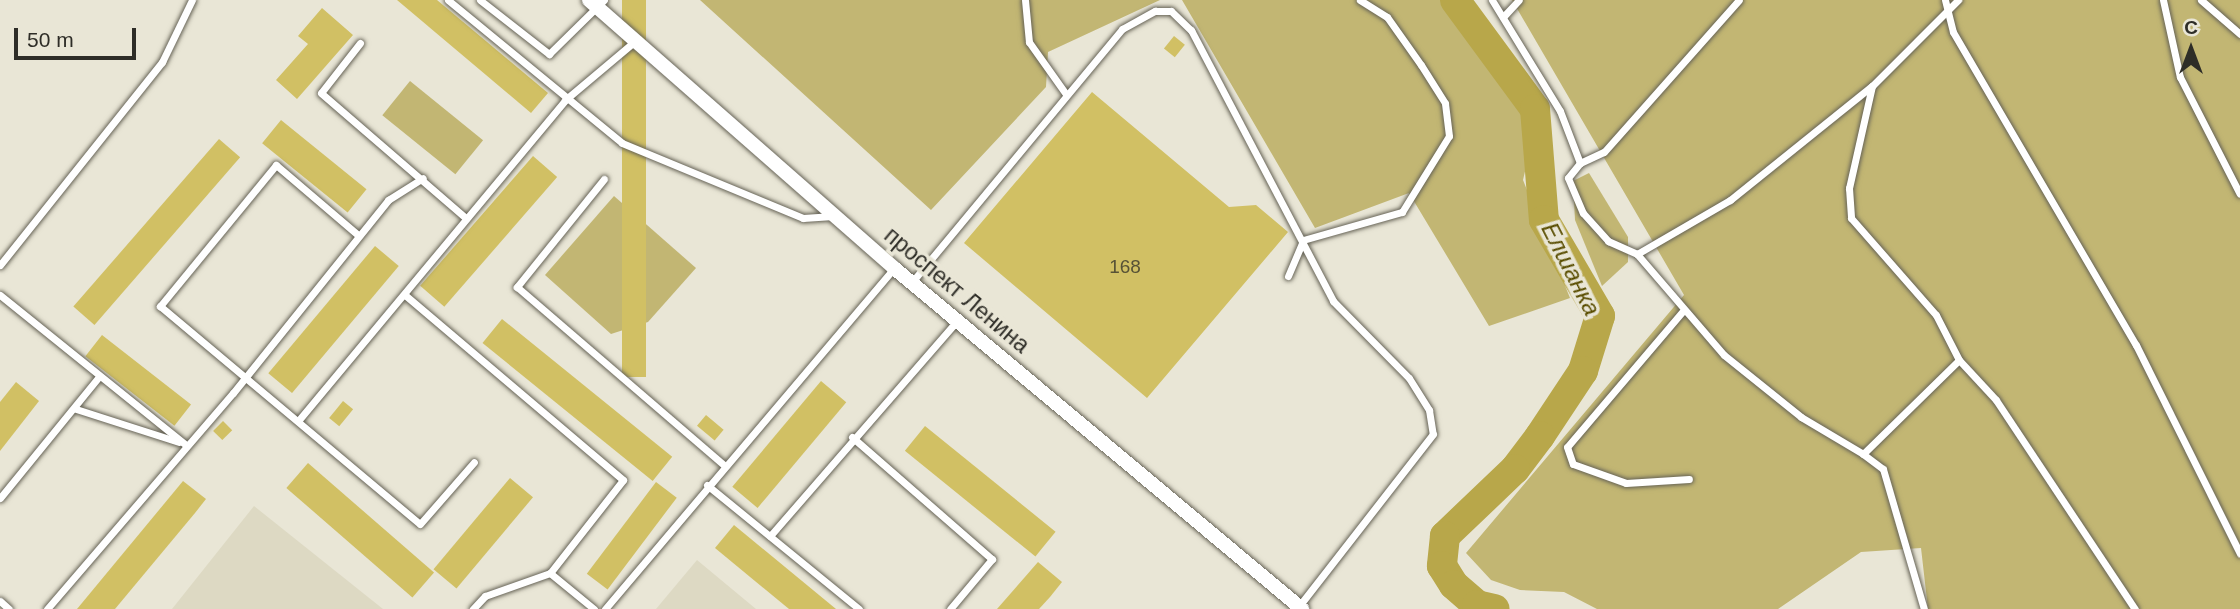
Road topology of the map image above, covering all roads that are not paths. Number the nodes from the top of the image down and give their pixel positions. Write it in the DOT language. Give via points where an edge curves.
graph roads {
  1 [pos="192,0"];
  2 [pos="448,0"];
  3 [pos="480,0"];
  4 [pos="1025,0"];
  5 [pos="1360,0"];
  6 [pos="1492,0"];
  7 [pos="1519,0"];
  8 [pos="1739,0"];
  9 [pos="1958,0"];
  10 [pos="2163,0"];
  11 [pos="2201,0"];
  12 [pos="596,2"];
  13 [pos="1947,2"];
  14 [pos="1503,17"];
  15 [pos="2240,34"];
  16 [pos="635,40"];
  17 [pos="360,43"];
  18 [pos="1872,86"];
  19 [pos="1066,94"];
  20 [pos="565,100"];
  21 [pos="1580,163"];
  22 [pos="423,178"];
  23 [pos="604,179"];
  24 [pos="2240,194"];
  25 [pos="835,216"];
  26 [pos="466,218"];
  27 [pos="358,236"];
  28 [pos="1303,240"];
  29 [pos="1637,254"];
  30 [pos="0,265"];
  31 [pos="894,268"];
  32 [pos="1288,276"];
  33 [pos="912,282"];
  34 [pos="0,295"];
  35 [pos="405,295"];
  36 [pos="1682,312"];
  37 [pos="958,320"];
  38 [pos="1959,360"];
  39 [pos="245,377"];
  40 [pos="97,379"];
  41 [pos="76,409"];
  42 [pos="298,421"];
  43 [pos="852,437"];
  44 [pos="186,445"];
  45 [pos="1863,454"];
  46 [pos="474,462"];
  47 [pos="724,465"];
  48 [pos="1689,479"];
  49 [pos="707,485"];
  50 [pos="0,498"];
  51 [pos="769,536"];
  52 [pos="2240,554"];
  53 [pos="550,573"];
  54 [pos="0,601"];
  55 [pos="1300,608"];
  56 [pos="9,609"];
  57 [pos="47,609"];
  58 [pos="473,609"];
  59 [pos="594,609"];
  60 [pos="605,609"];
  61 [pos="859,609"];
  62 [pos="950,609"];
  63 [pos="1924,609"];
  64 [pos="2135,609"];
  1 -- 30 [label="lane" via="162,62"];
  2 -- 20 [label="lane"];
  3 -- 12 [label="lane" via="548,54"];
  4 -- 19 [label="lane" via="1029,42"];
  5 -- 28 [label="lane" via="1387,17 1421,65 1445,103 1449,136 1402,212"];
  6 -- 14 [label="lane"];
  7 -- 14 [label="lane"];
  8 -- 21 [label="lane" via="1604,152"];
  9 -- 13 [label="lane"];
  10 -- 24 [label="lane" via="2179,77"];
  11 -- 15 [label="lane"];
  12 -- 16 [label="street, проспект Ленина"];
  13 -- 18 [label="lane"];
  13 -- 52 [label="lane" via="1953,32 2136,345"];
  14 -- 21 [label="lane" via="1560,111"];
  16 -- 20 [label="lane"];
  16 -- 25 [label="street, проспект Ленина"];
  17 -- 22 [label="lane" via="321,93"];
  18 -- 29 [label="lane" via="1730,200"];
  18 -- 38 [label="lane" via="1849,188 1851,218 1936,314"];
  19 -- 28 [label="lane" via="1122,29 1155,11 1171,11 1191,30"];
  19 -- 33 [label="lane"];
  20 -- 25 [label="lane" via="622,143 803,218"];
  20 -- 26 [label="lane"];
  21 -- 29 [label="lane" via="1568,178 1583,214 1608,241"];
  22 -- 26 [label="lane"];
  22 -- 27 [label="lane" via="388,200"];
  23 -- 47 [label="lane" via="517,287"];
  25 -- 31 [label="street, проспект Ленина"];
  26 -- 35 [label="lane"];
  27 -- 39 [label="lane"];
  27 -- 39 [label="lane" via="276,165 160,306"];
  28 -- 32 [label="lane"];
  28 -- 55 [label="lane" via="1333,301 1409,378 1429,410 1433,434"];
  29 -- 36 [label="lane"];
  31 -- 33 [label="street, проспект Ленина"];
  31 -- 47 [label="lane"];
  33 -- 37 [label="street, проспект Ленина"];
  34 -- 40 [label="lane"];
  35 -- 42 [label="lane"];
  35 -- 53 [label="lane" via="623,480"];
  36 -- 45 [label="lane" via="1791,409"];
  36 -- 48 [label="lane" via="1567,447 1573,464 1626,483"];
  37 -- 43 [label="lane"];
  37 -- 55 [label="street, проспект Ленина"];
  38 -- 45 [label="lane"];
  38 -- 64 [label="lane" via="1996,400"];
  39 -- 42 [label="lane"];
  39 -- 44 [label="lane"];
  40 -- 41 [label="lane"];
  40 -- 44 [label="lane"];
  41 -- 44 [label="lane"];
  41 -- 50 [label="lane"];
  42 -- 46 [label="lane" via="420,524"];
  43 -- 51 [label="lane"];
  43 -- 62 [label="lane" via="992,559"];
  44 -- 57 [label="lane"];
  45 -- 63 [label="lane" via="1883,469"];
  47 -- 49 [label="lane"];
  49 -- 51 [label="lane"];
  49 -- 60 [label="lane"];
  51 -- 61 [label="lane"];
  53 -- 58 [label="lane" via="485,596"];
  53 -- 59 [label="lane"];
  54 -- 56 [label="lane"];
}
